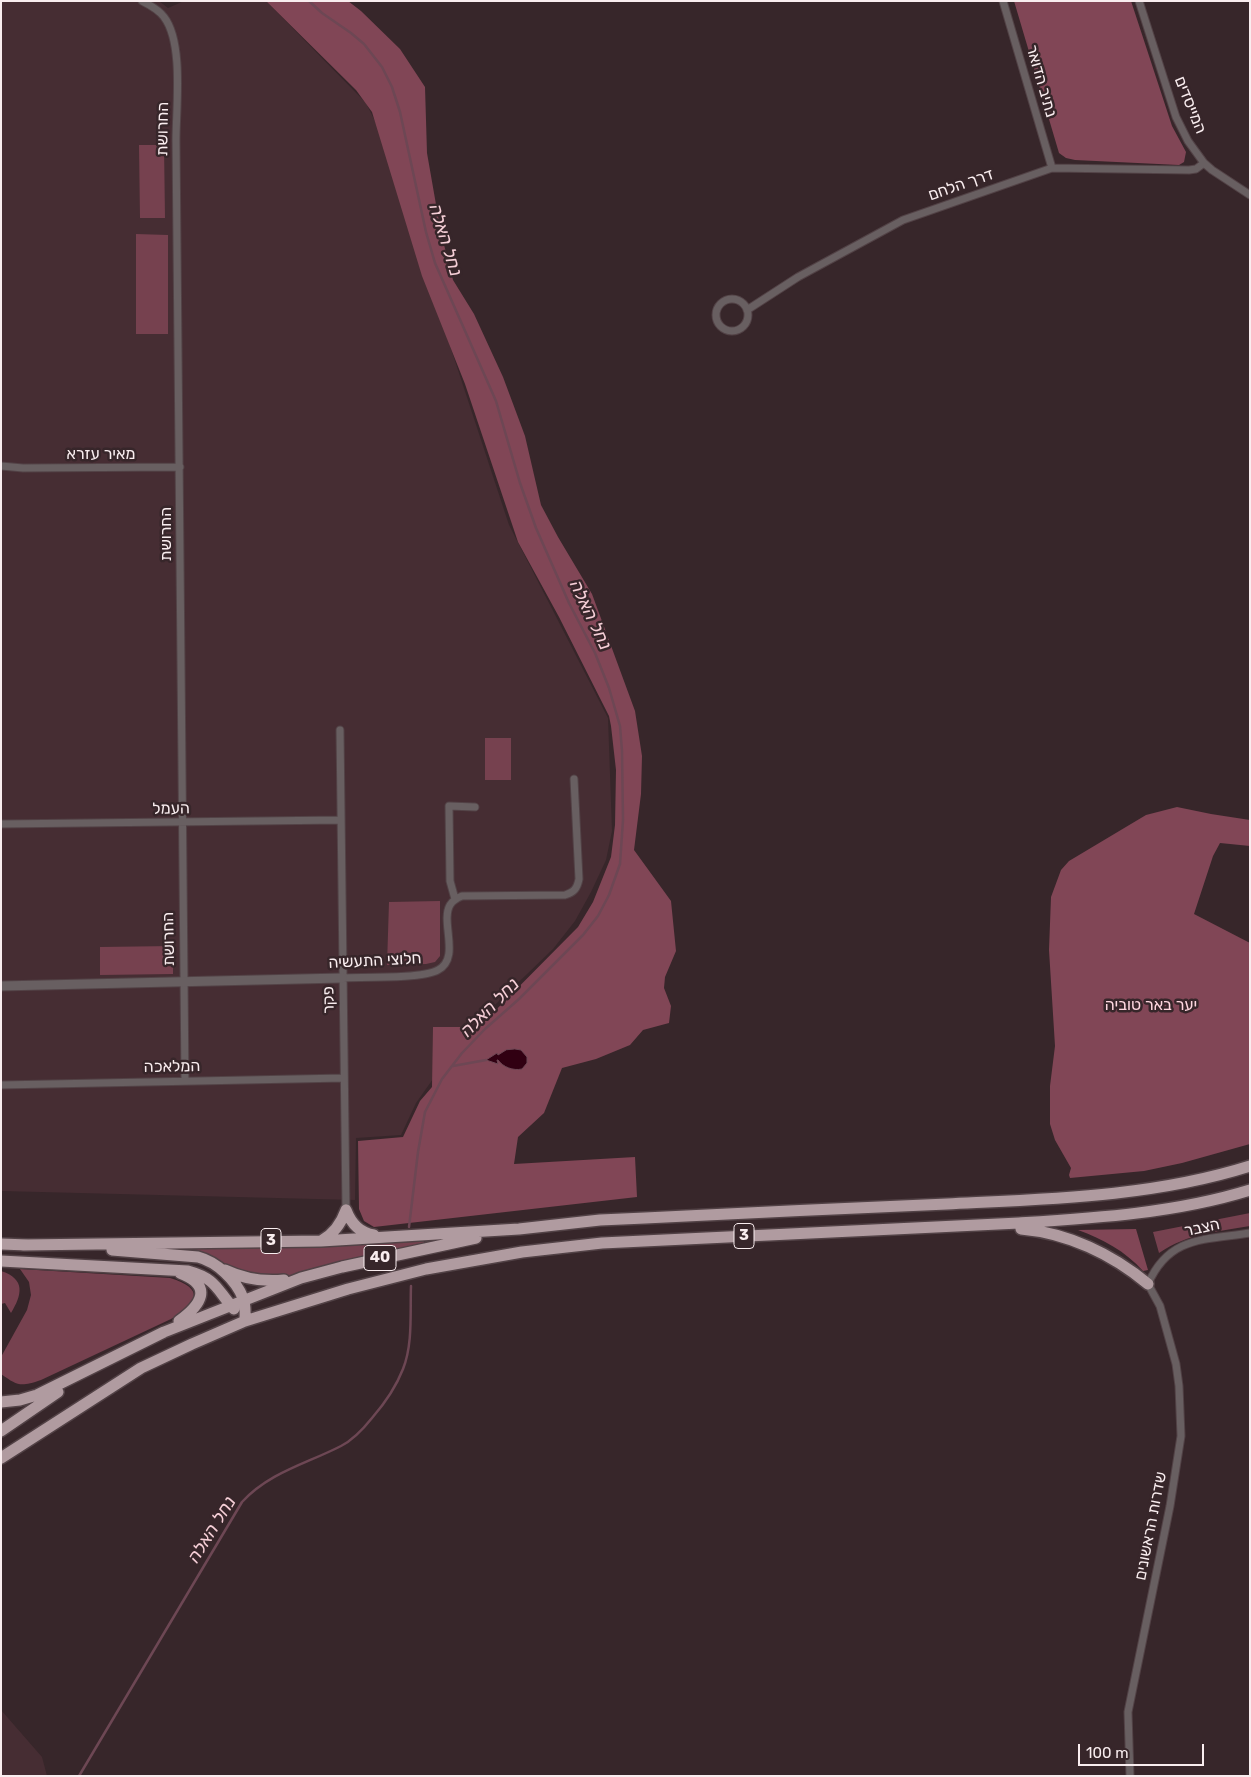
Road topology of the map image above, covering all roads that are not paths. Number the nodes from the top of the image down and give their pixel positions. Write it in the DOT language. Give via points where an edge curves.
graph roads {
  1 [pos="142,1"];
  2 [pos="1003,1"];
  3 [pos="1139,1"];
  4 [pos="1204,164"];
  5 [pos="1052,168"];
  6 [pos="1250,195"];
  7 [pos="747,310"];
  8 [pos="1,466"];
  9 [pos="180,467"];
  10 [pos="23,468"];
  11 [pos="1,471"];
  12 [pos="340,730"];
  13 [pos="574,779"];
  14 [pos="475,807"];
  15 [pos="341,820"];
  16 [pos="181,822"];
  17 [pos="1,824"];
  18 [pos="455,899"];
  19 [pos="342,978"];
  20 [pos="184,982"];
  21 [pos="1,986"];
  22 [pos="344,1078"];
  23 [pos="184,1081"];
  24 [pos="1,1085"];
  25 [pos="1250,1166"];
  26 [pos="1250,1190"];
  27 [pos="346,1210"];
  28 [pos="982,1225"];
  29 [pos="519,1229"];
  30 [pos="1250,1233"];
  31 [pos="385,1237"];
  32 [pos="321,1241"];
  33 [pos="1,1244"];
  34 [pos="22,1244"];
  35 [pos="1,1261"];
  36 [pos="216,1266"];
  37 [pos="166,1269"];
  38 [pos="301,1278"];
  39 [pos="1148,1284"];
  40 [pos="244,1299"];
  41 [pos="230,1305"];
  42 [pos="245,1321"];
  43 [pos="164,1332"];
  44 [pos="95,1368"];
  45 [pos="1,1402"];
  46 [pos="1,1431"];
  47 [pos="1,1458"];
  48 [pos="1130,1776"];
  1 -- 9 [label="street, החרושת" via="165,18 173,37 177,70"];
  2 -- 5 [label="street, נתיב הדואר"];
  3 -- 4 [label="street, המייסדים" via="1176,117"];
  4 -- 5 [label="street, דרך הלחם" via="1190,170"];
  4 -- 6 [label="street, המייסדים"];
  5 -- 7 [label="street, דרך הלחם" via="904,220 798,277"];
  7 -- 7 [label="street" via="736,300 725,300 716,312 717,322 730,331 740,328 747,320"];
  8 -- 10 [label="street, מאיר עזרא"];
  9 -- 10 [label="street, מאיר עזרא"];
  9 -- 16 [label="street, החרושת"];
  10 -- 11 [label="street, מאיר עזרא"];
  12 -- 15 [label="street, פקר"];
  13 -- 18 [label="street" via="579,879 573,892 470,895"];
  14 -- 18 [label="street" via="449,806 450,881"];
  15 -- 16 [label="street, העמל"];
  15 -- 19 [label="street, פקר"];
  16 -- 17 [label="street, העמל"];
  16 -- 20 [label="street, החרושת"];
  18 -- 19 [label="street, חלוצי התעשיה" via="448,911 449,953 444,966 424,975"];
  19 -- 20 [label="street, חלוצי התעשיה"];
  19 -- 22 [label="street, פקר"];
  20 -- 21 [label="street, חלוצי התעשיה"];
  20 -- 23 [label="street, החרושת"];
  22 -- 23 [label="street, המלאכה"];
  22 -- 27 [label="street, פקר"];
  23 -- 24 [label="street, המלאכה"];
  25 -- 29 [label="highway, 3" via="1192,1181 1128,1192 636,1218"];
  26 -- 28 [label="highway, 3" via="1215,1200 1135,1213"];
  27 -- 31 [label="highway" via="350,1220 362,1232"];
  27 -- 32 [label="highway" via="338,1227"];
  28 -- 39 [label="highway" via="1037,1230 1068,1238 1107,1254"];
  28 -- 42 [label="highway, 3" via="647,1240 522,1252 410,1273"];
  29 -- 31 [label="highway, 3"];
  29 -- 38 [label="highway, 40"];
  30 -- 39 [label="street, הצבר" via="1204,1240 1175,1249 1159,1264"];
  31 -- 32 [label="highway, 3"];
  32 -- 34 [label="highway, 3"];
  33 -- 34 [label="highway, 3"];
  34 -- 36 [label="highway" via="198,1257"];
  35 -- 37 [label="highway"];
  36 -- 38 [label="highway" via="259,1281"];
  36 -- 40 [label="highway" via="235,1284"];
  37 -- 41 [label="highway" via="188,1270 208,1278 219,1287"];
  37 -- 43 [label="highway" via="190,1278 199,1286 202,1295 191,1312"];
  38 -- 40 [label="highway, 40"];
  39 -- 48 [label="street, שדרות הראשונים" via="1160,1306 1176,1364 1180,1436 1170,1506 1128,1712"];
  40 -- 41 [label="highway, 40"];
  40 -- 42 [label="highway"];
  41 -- 42 [label="highway"];
  41 -- 43 [label="highway, 40"];
  42 -- 47 [label="highway" via="141,1368"];
  43 -- 44 [label="highway, 40"];
  44 -- 45 [label="highway" via="37,1395"];
  44 -- 46 [label="highway, 40"];
}
